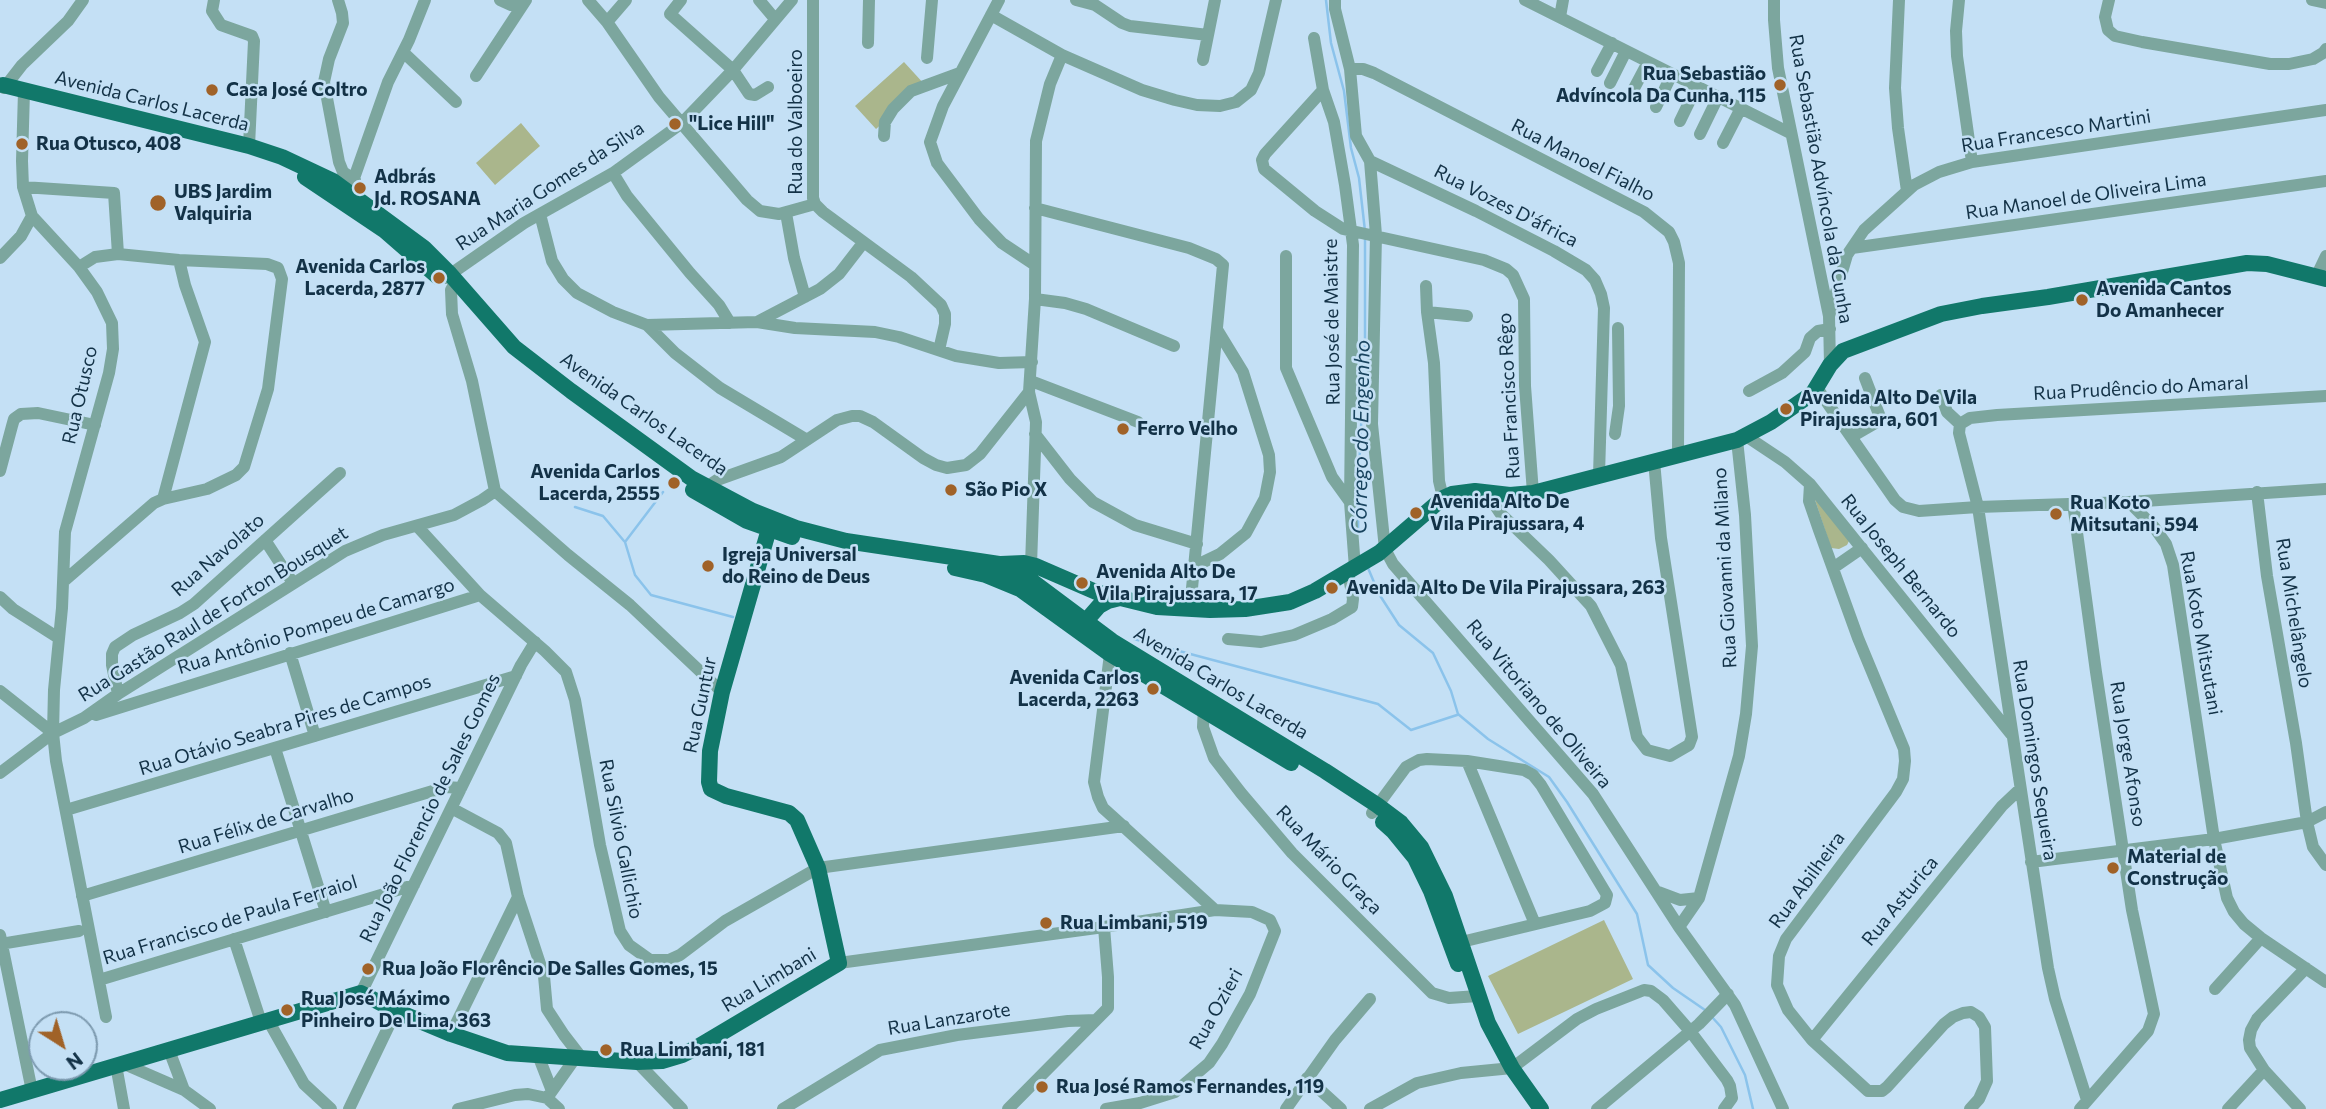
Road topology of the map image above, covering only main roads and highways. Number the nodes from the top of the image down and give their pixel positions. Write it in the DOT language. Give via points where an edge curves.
graph roads {
  1 [pos="3,86"];
  2 [pos="24,94"];
  3 [pos="350,191"];
  4 [pos="2321,278"];
  5 [pos="770,525"];
  6 [pos="1023,579"];
  7 [pos="1093,591"];
  8 [pos="1119,598"];
  9 [pos="1082,621"];
  10 [pos="839,962"];
  11 [pos="1507,1069"];
  12 [pos="0,1100"];
  13 [pos="1530,1109"];
  14 [pos="1541,1109"];
  1 -- 2 [label="main road, Avenida Carlos Lacerda"];
  2 -- 3 [label="main road, Avenida Carlos Lacerda" via="65,113 225,149"];
  2 -- 3 [label="main road, Avenida Carlos Lacerda" via="249,146 310,169"];
  3 -- 5 [label="main road, Avenida Carlos Lacerda" via="415,240 514,347 702,490"];
  4 -- 8 [label="main road" via="2247,263 1941,314 1843,351 1801,402 1742,438 1533,493 1462,492 1443,498 1382,551 1290,602 1245,609 1190,609"];
  5 -- 6 [label="main road, Avenida Carlos Lacerda" via="849,551"];
  5 -- 6 [label="main road, Avenida Carlos Lacerda" via="999,564"];
  5 -- 10 [label="main road, Rua Guntur" via="722,692 709,782 711,789 726,796 794,816 818,868"];
  6 -- 7 [label="main road" via="1041,572"];
  6 -- 9 [label="main road, Avenida Carlos Lacerda"];
  7 -- 8 [label="main road"];
  7 -- 9 [label="main road"];
  8 -- 9 [label="main road" via="1099,606"];
  9 -- 11 [label="main road, Avenida Carlos Lacerda" via="1113,649 1325,771 1374,809 1401,823 1421,847 1446,896 1473,997"];
  10 -- 12 [label="main road, Rua Limbani" via="682,1055 662,1061 507,1053 451,1034 361,993"];
  11 -- 13 [label="main road, Avenida Carlos Lacerda"];
  11 -- 14 [label="main road, Avenida Carlos Lacerda"];
}
